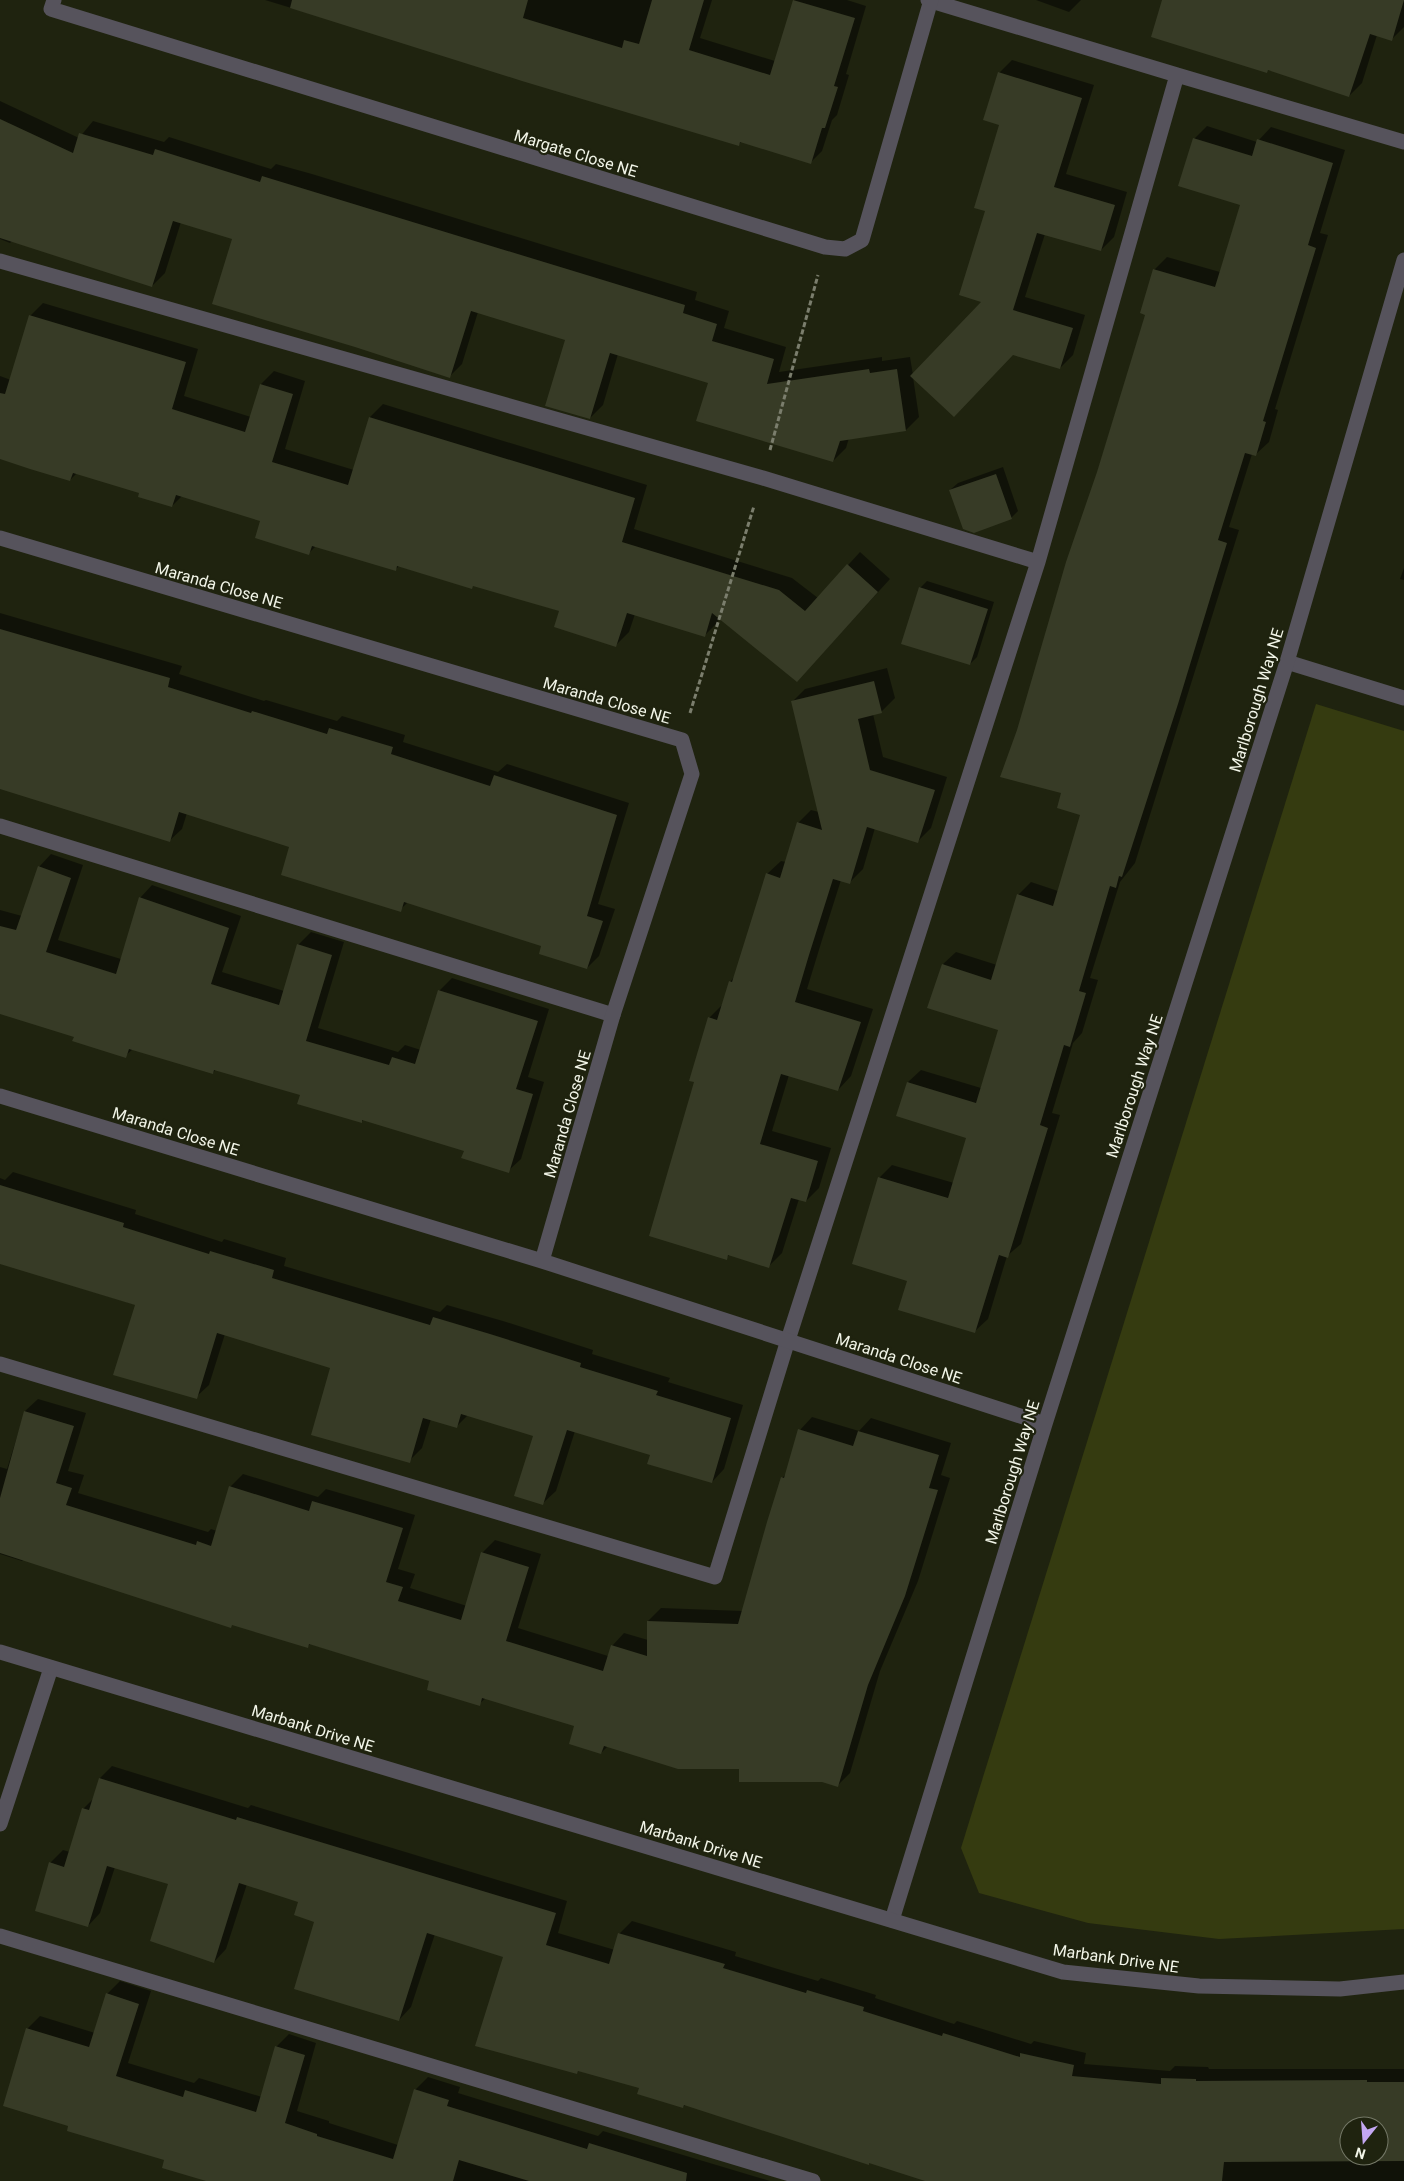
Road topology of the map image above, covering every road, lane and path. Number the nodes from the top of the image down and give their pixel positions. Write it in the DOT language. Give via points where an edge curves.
graph roads {
  1 [pos="54,0"];
  2 [pos="930,0"];
  3 [pos="1177,76"];
  4 [pos="1404,142"];
  5 [pos="1404,260"];
  6 [pos="0,261"];
  7 [pos="0,538"];
  8 [pos="1038,562"];
  9 [pos="1287,662"];
  10 [pos="1404,698"];
  11 [pos="0,826"];
  12 [pos="613,1015"];
  13 [pos="0,1096"];
  14 [pos="542,1261"];
  15 [pos="788,1340"];
  16 [pos="0,1364"];
  17 [pos="1045,1424"];
  18 [pos="0,1652"];
  19 [pos="52,1668"];
  20 [pos="0,1824"];
  21 [pos="892,1920"];
  22 [pos="0,1936"];
  23 [pos="1404,1982"];
  24 [pos="813,2181"];
  1 -- 2 [label="street, Margate Close NE" via="52,9 61,12 825,247 845,248 862,240"];
  2 -- 3 [label="street"];
  3 -- 4 [label="street"];
  3 -- 8 [label="street"];
  5 -- 9 [label="street, Marlborough Way NE"];
  6 -- 8 [label="street" via="763,478"];
  7 -- 12 [label="street, Maranda Close NE" via="682,740 692,774"];
  8 -- 15 [label="street"];
  9 -- 10 [label="street"];
  9 -- 17 [label="street, Marlborough Way NE"];
  11 -- 12 [label="street"];
  12 -- 14 [label="street, Maranda Close NE"];
  13 -- 14 [label="street, Maranda Close NE"];
  14 -- 15 [label="street, Maranda Close NE"];
  15 -- 16 [label="street" via="715,1577"];
  15 -- 17 [label="street, Maranda Close NE"];
  17 -- 21 [label="street, Marlborough Way NE"];
  18 -- 19 [label="street, Marbank Drive NE"];
  19 -- 20 [label="street"];
  19 -- 21 [label="street, Marbank Drive NE"];
  21 -- 23 [label="street, Marbank Drive NE" via="1063,1972 1200,1986 1340,1989"];
  22 -- 24 [label="street"];
}
